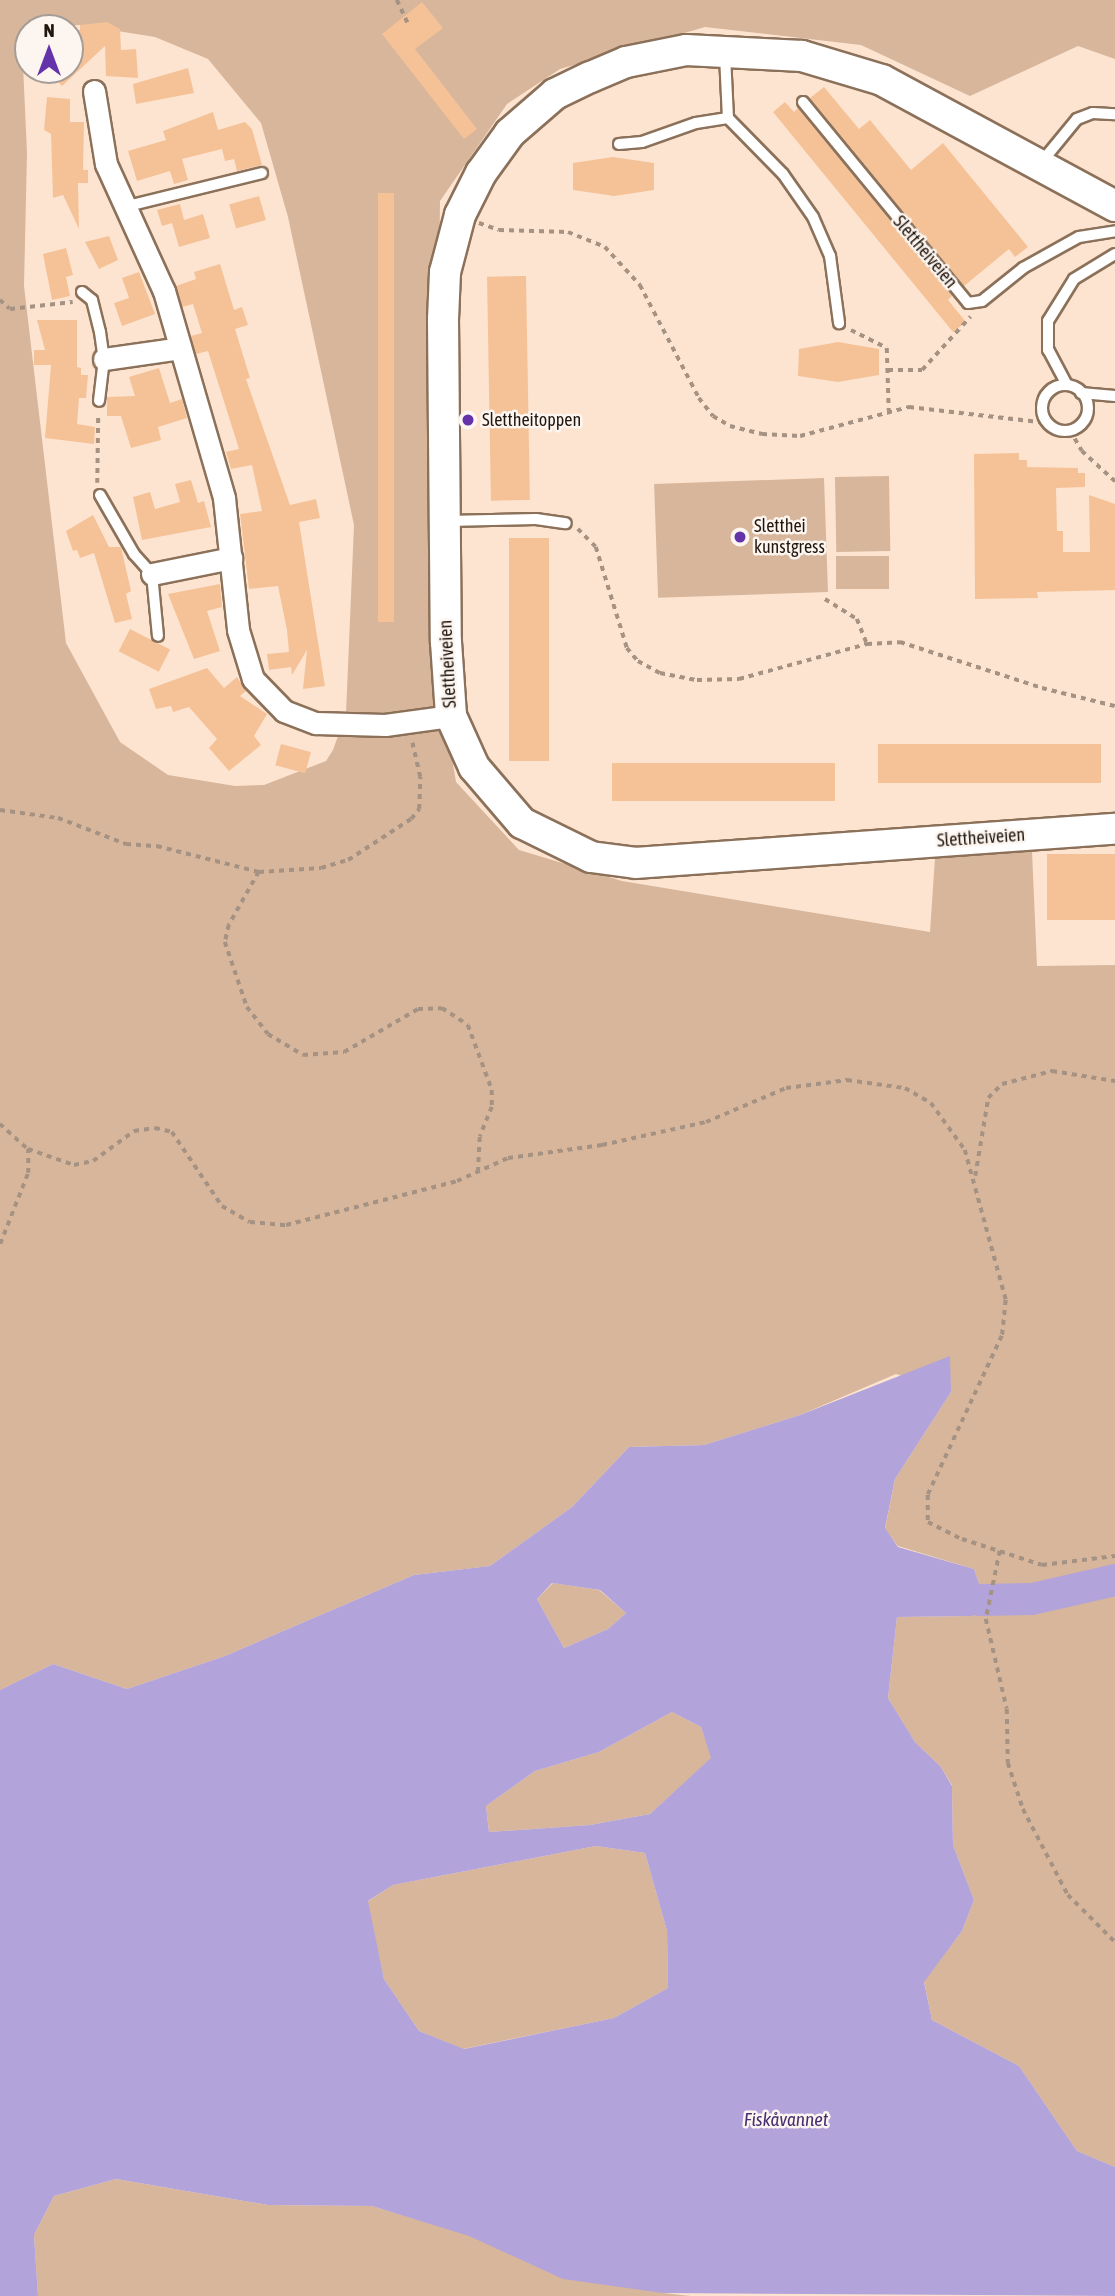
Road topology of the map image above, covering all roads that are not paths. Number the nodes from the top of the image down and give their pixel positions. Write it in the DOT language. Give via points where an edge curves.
graph roads {
  1 [pos="724,49"];
  2 [pos="94,90"];
  3 [pos="803,102"];
  4 [pos="1115,114"];
  5 [pos="728,118"];
  6 [pos="619,144"];
  7 [pos="1041,164"];
  8 [pos="262,173"];
  9 [pos="1115,206"];
  10 [pos="124,207"];
  11 [pos="1115,231"];
  12 [pos="1115,254"];
  13 [pos="82,292"];
  14 [pos="839,323"];
  15 [pos="180,348"];
  16 [pos="104,359"];
  17 [pos="1068,385"];
  18 [pos="1082,393"];
  19 [pos="1115,396"];
  20 [pos="99,401"];
  21 [pos="100,495"];
  22 [pos="444,522"];
  23 [pos="566,523"];
  24 [pos="231,558"];
  25 [pos="152,574"];
  26 [pos="158,636"];
  27 [pos="451,716"];
  28 [pos="1115,829"];
  1 -- 5 [label="lane"];
  1 -- 7 [label="street, Slettheiveien" via="802,56 882,79"];
  1 -- 22 [label="street, Slettheiveien" via="686,50 626,62 555,94 501,144 460,215 444,272"];
  2 -- 10 [label="street" via="106,164"];
  3 -- 11 [label="lane, Slettheiveien" via="968,303 974,305 1079,237"];
  4 -- 7 [label="lane" via="1093,113 1077,119"];
  5 -- 6 [label="lane"];
  5 -- 14 [label="lane" via="783,174 813,217 830,256"];
  7 -- 9 [label="street, Slettheiveien"];
  8 -- 10 [label="lane"];
  10 -- 15 [label="street" via="164,291"];
  12 -- 17 [label="lane" via="1074,279 1048,321 1048,351"];
  13 -- 16 [label="lane" via="92,300"];
  15 -- 16 [label="street"];
  15 -- 24 [label="street" via="224,498"];
  16 -- 20 [label="lane"];
  17 -- 18 [label="lane"];
  17 -- 18 [label="lane" via="1046,394 1042,409 1048,423 1070,430 1086,415"];
  18 -- 19 [label="lane"];
  21 -- 25 [label="lane" via="134,554"];
  22 -- 23 [label="lane" via="536,519"];
  22 -- 27 [label="street, Slettheiveien"];
  24 -- 25 [label="street"];
  24 -- 27 [label="street" via="242,652 261,692 291,715 348,727"];
  25 -- 26 [label="lane"];
  27 -- 28 [label="street, Slettheiveien" via="474,767 522,823 572,850 613,862"];
}
